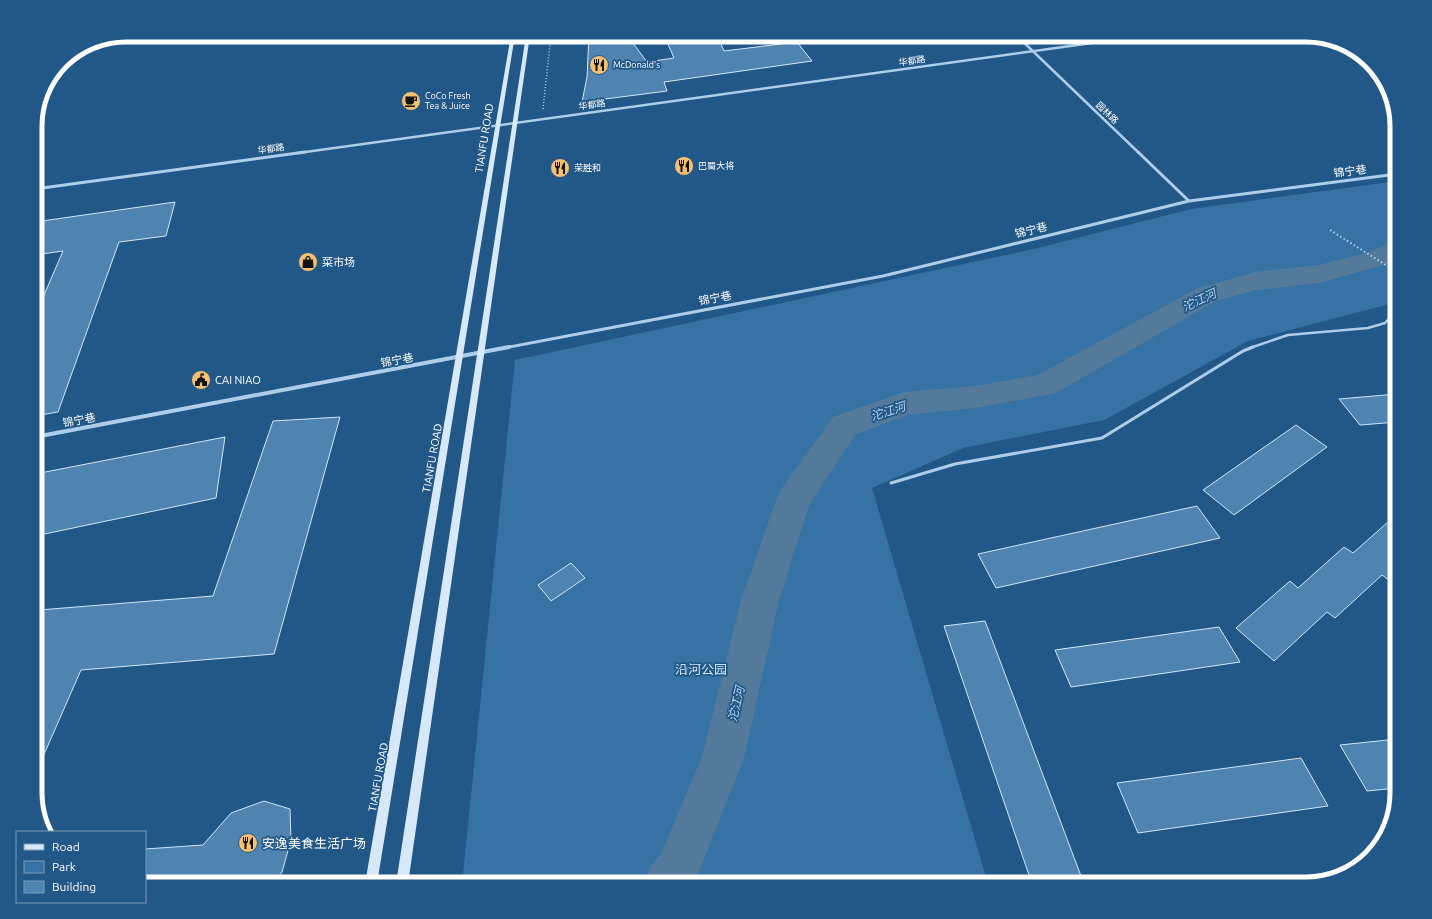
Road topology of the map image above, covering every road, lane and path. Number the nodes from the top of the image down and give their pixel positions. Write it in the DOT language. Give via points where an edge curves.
graph roads {
  1 [pos="512,42"];
  2 [pos="527,42"];
  3 [pos="550,42"];
  4 [pos="1023,42"];
  5 [pos="1099,42"];
  6 [pos="1033,51"];
  7 [pos="542,119"];
  8 [pos="515,123"];
  9 [pos="497,125"];
  10 [pos="1390,175"];
  11 [pos="42,188"];
  12 [pos="1189,201"];
  13 [pos="1330,230"];
  14 [pos="1390,268"];
  15 [pos="1390,318"];
  16 [pos="481,352"];
  17 [pos="460,357"];
  18 [pos="42,436"];
  19 [pos="892,483"];
  20 [pos="372,877"];
  21 [pos="403,877"];
  1 -- 9 [label="street, TIANFU ROAD"];
  2 -- 8 [label="street"];
  3 -- 7 [label="path"];
  4 -- 6 [label="street, 园林路"];
  5 -- 6 [label="street, 华都路"];
  6 -- 7 [label="street, 华都路"];
  6 -- 12 [label="street, 园林路"];
  7 -- 8 [label="street, 华都路"];
  8 -- 9 [label="street, 华都路"];
  8 -- 16 [label="street"];
  9 -- 11 [label="street, 华都路"];
  9 -- 17 [label="street, TIANFU ROAD"];
  10 -- 12 [label="street, 锦宁巷"];
  12 -- 16 [label="street, 锦宁巷" via="883,276"];
  13 -- 14 [label="path"];
  15 -- 19 [label="lane" via="1385,323 1368,328 1288,335 1243,350 1102,438 955,464"];
  16 -- 17 [label="street, 锦宁巷"];
  16 -- 21 [label="street"];
  17 -- 18 [label="street, 锦宁巷"];
  17 -- 20 [label="street, TIANFU ROAD"];
}
